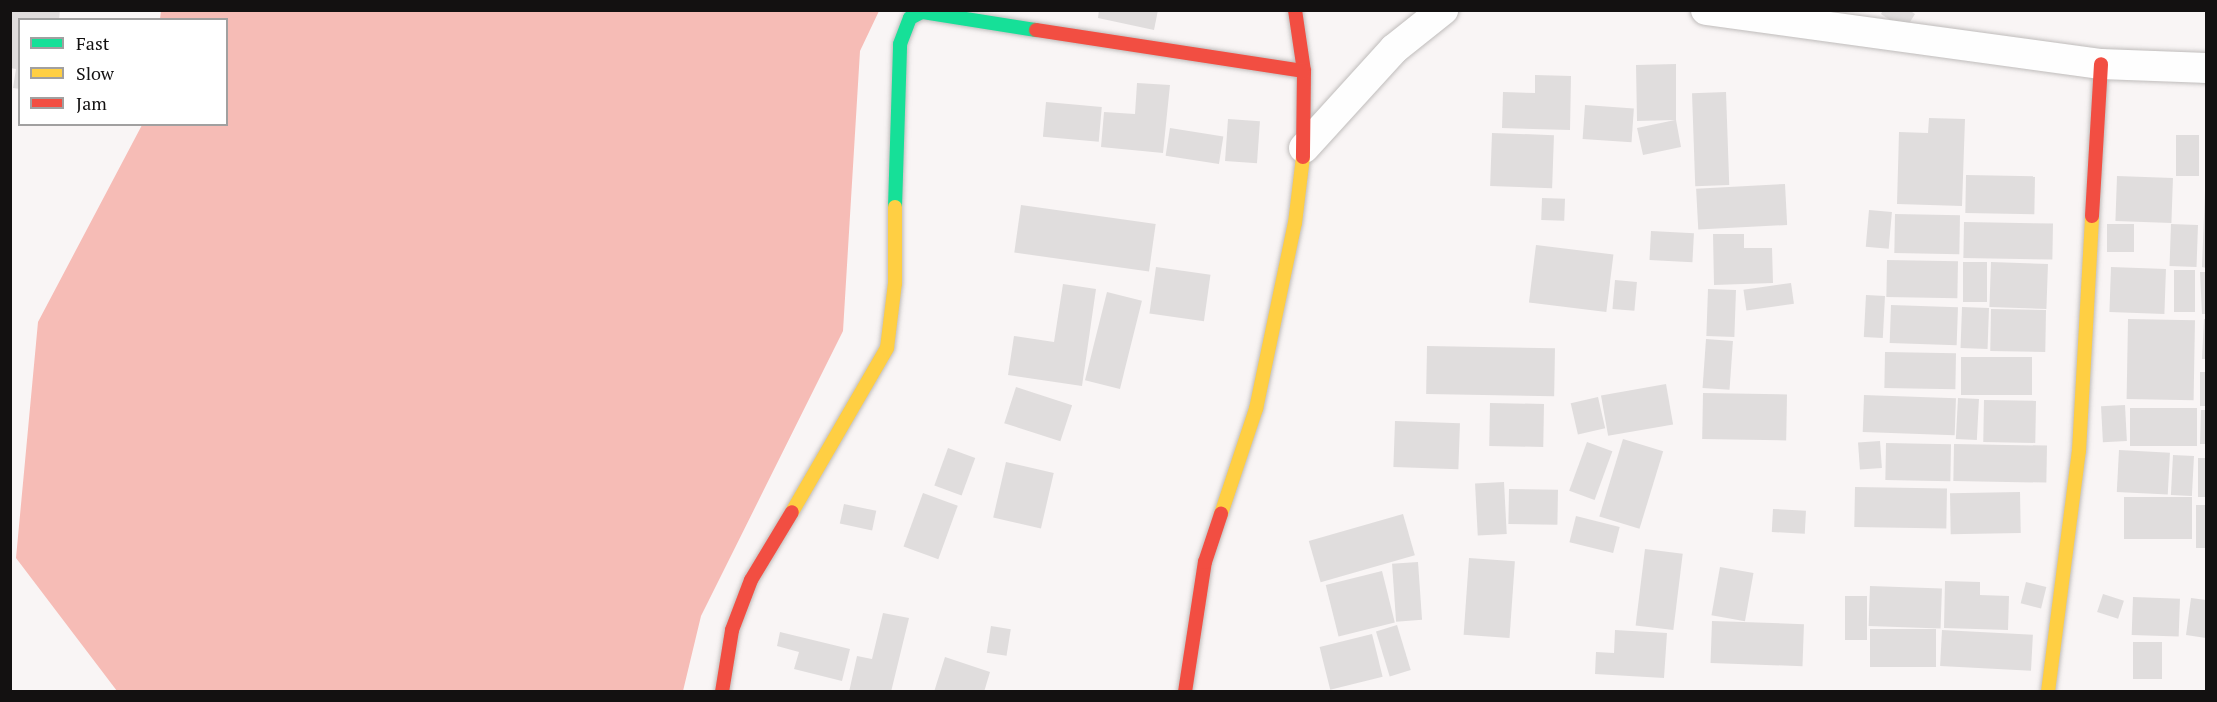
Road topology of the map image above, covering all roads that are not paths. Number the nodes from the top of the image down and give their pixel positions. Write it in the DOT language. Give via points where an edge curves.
graph roads {
  1 [pos="1294,10"];
  2 [pos="1442,10"];
  3 [pos="1706,10"];
  4 [pos="2101,64"];
  5 [pos="2206,68"];
  6 [pos="1304,71"];
  7 [pos="1304,148"];
  8 [pos="722,692"];
  9 [pos="1185,692"];
  10 [pos="2048,692"];
  1 -- 6 [label="street"];
  2 -- 7 [label="street" via="1394,49"];
  3 -- 4 [label="street"];
  4 -- 5 [label="street"];
  4 -- 10 [label="street" via="2079,451"];
  6 -- 7 [label="street"];
  6 -- 8 [label="street" via="932,13 922,12 910,18 900,44 896,98 895,283 887,348 849,420 751,580 732,630"];
  7 -- 9 [label="street" via="1295,223 1256,409 1205,562"];
}
